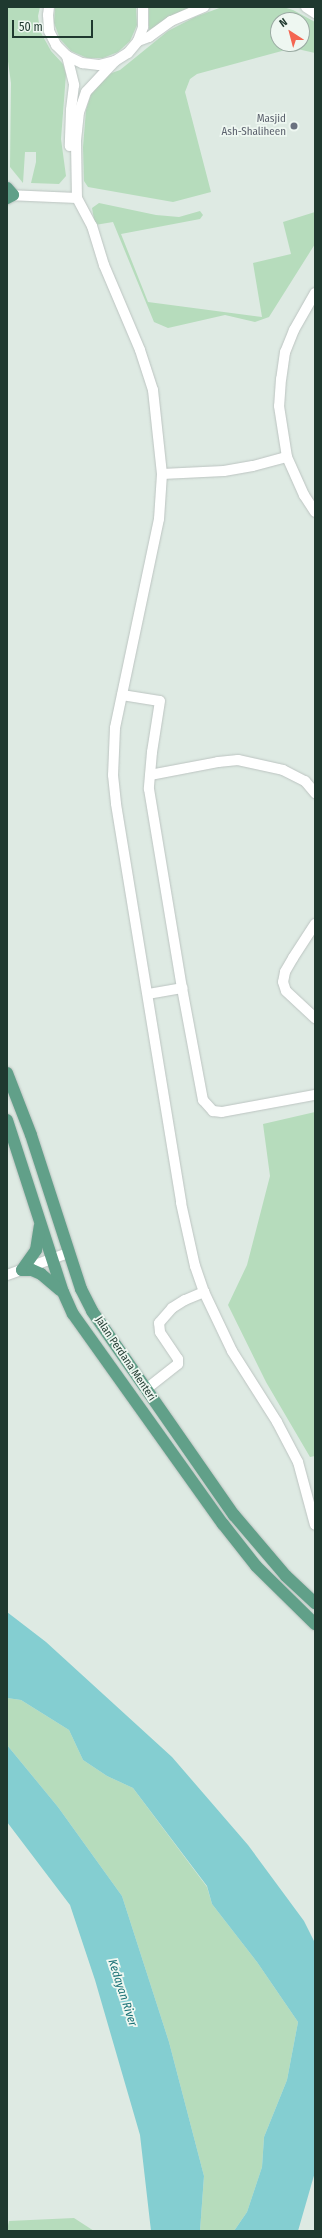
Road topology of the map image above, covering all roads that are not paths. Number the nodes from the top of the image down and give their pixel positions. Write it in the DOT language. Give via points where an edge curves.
graph roads {
  1 [pos="50,7"];
  2 [pos="143,7"];
  3 [pos="204,7"];
  4 [pos="306,7"];
  5 [pos="315,13"];
  6 [pos="138,41"];
  7 [pos="68,56"];
  8 [pos="116,61"];
  9 [pos="75,179"];
  10 [pos="9,194"];
  11 [pos="77,198"];
  12 [pos="315,293"];
  13 [pos="287,457"];
  14 [pos="162,474"];
  15 [pos="315,512"];
  16 [pos="122,695"];
  17 [pos="150,775"];
  18 [pos="315,793"];
  19 [pos="315,924"];
  20 [pos="182,988"];
  21 [pos="148,994"];
  22 [pos="315,1018"];
  23 [pos="7,1073"];
  24 [pos="315,1095"];
  25 [pos="7,1120"];
  26 [pos="40,1224"];
  27 [pos="68,1253"];
  28 [pos="52,1259"];
  29 [pos="22,1270"];
  30 [pos="7,1276"];
  31 [pos="63,1292"];
  32 [pos="204,1292"];
  33 [pos="146,1390"];
  34 [pos="311,1487"];
  35 [pos="315,1525"];
  36 [pos="315,1603"];
  37 [pos="315,1624"];
  1 -- 7 [label="street" via="49,31 56,45"];
  2 -- 6 [label="street" via="143,27"];
  3 -- 6 [label="street" via="171,21 149,37"];
  4 -- 5 [label="street"];
  6 -- 8 [label="street" via="128,53"];
  7 -- 8 [label="street" via="88,64 99,65"];
  7 -- 9 [label="street" via="74,85 70,144"];
  8 -- 9 [label="street" via="86,92 78,120"];
  9 -- 11 [label="street"];
  10 -- 11 [label="street"];
  11 -- 14 [label="street" via="92,226 104,265 140,350 153,390"];
  12 -- 13 [label="street" via="285,352 279,406"];
  13 -- 14 [label="street" via="259,465 224,470"];
  13 -- 15 [label="street" via="304,495"];
  14 -- 16 [label="street" via="159,518"];
  16 -- 17 [label="street" via="160,701"];
  16 -- 21 [label="street" via="115,728 113,774"];
  17 -- 18 [label="street" via="238,760 283,770 305,781"];
  17 -- 20 [label="street" via="149,789"];
  19 -- 22 [label="street" via="285,972 283,982 286,991"];
  20 -- 21 [label="street"];
  20 -- 24 [label="street" via="203,1100 213,1111 222,1112"];
  21 -- 32 [label="street" via="181,1203 188,1240"];
  23 -- 27 [label="main road, Jalan Perdana Menteri" via="31,1135"];
  25 -- 26 [label="main road, Jalan Perdana Menteri"];
  26 -- 28 [label="main road, Jalan Perdana Menteri"];
  26 -- 29 [label="main road" via="36,1250"];
  27 -- 28 [label="street"];
  27 -- 33 [label="main road, Jalan Perdana Menteri" via="92,1311"];
  28 -- 29 [label="street"];
  28 -- 31 [label="main road, Jalan Perdana Menteri"];
  29 -- 30 [label="street"];
  29 -- 31 [label="main road" via="32,1270 41,1274"];
  31 -- 37 [label="main road, Jalan Perdana Menteri" via="83,1331 223,1524 256,1566"];
  32 -- 33 [label="street" via="172,1308 159,1323 160,1332 178,1359 178,1364"];
  32 -- 34 [label="street" via="232,1351 288,1440"];
  33 -- 36 [label="main road, Jalan Perdana Menteri" via="250,1536 286,1576"];
  34 -- 35 [label="street"];
}
